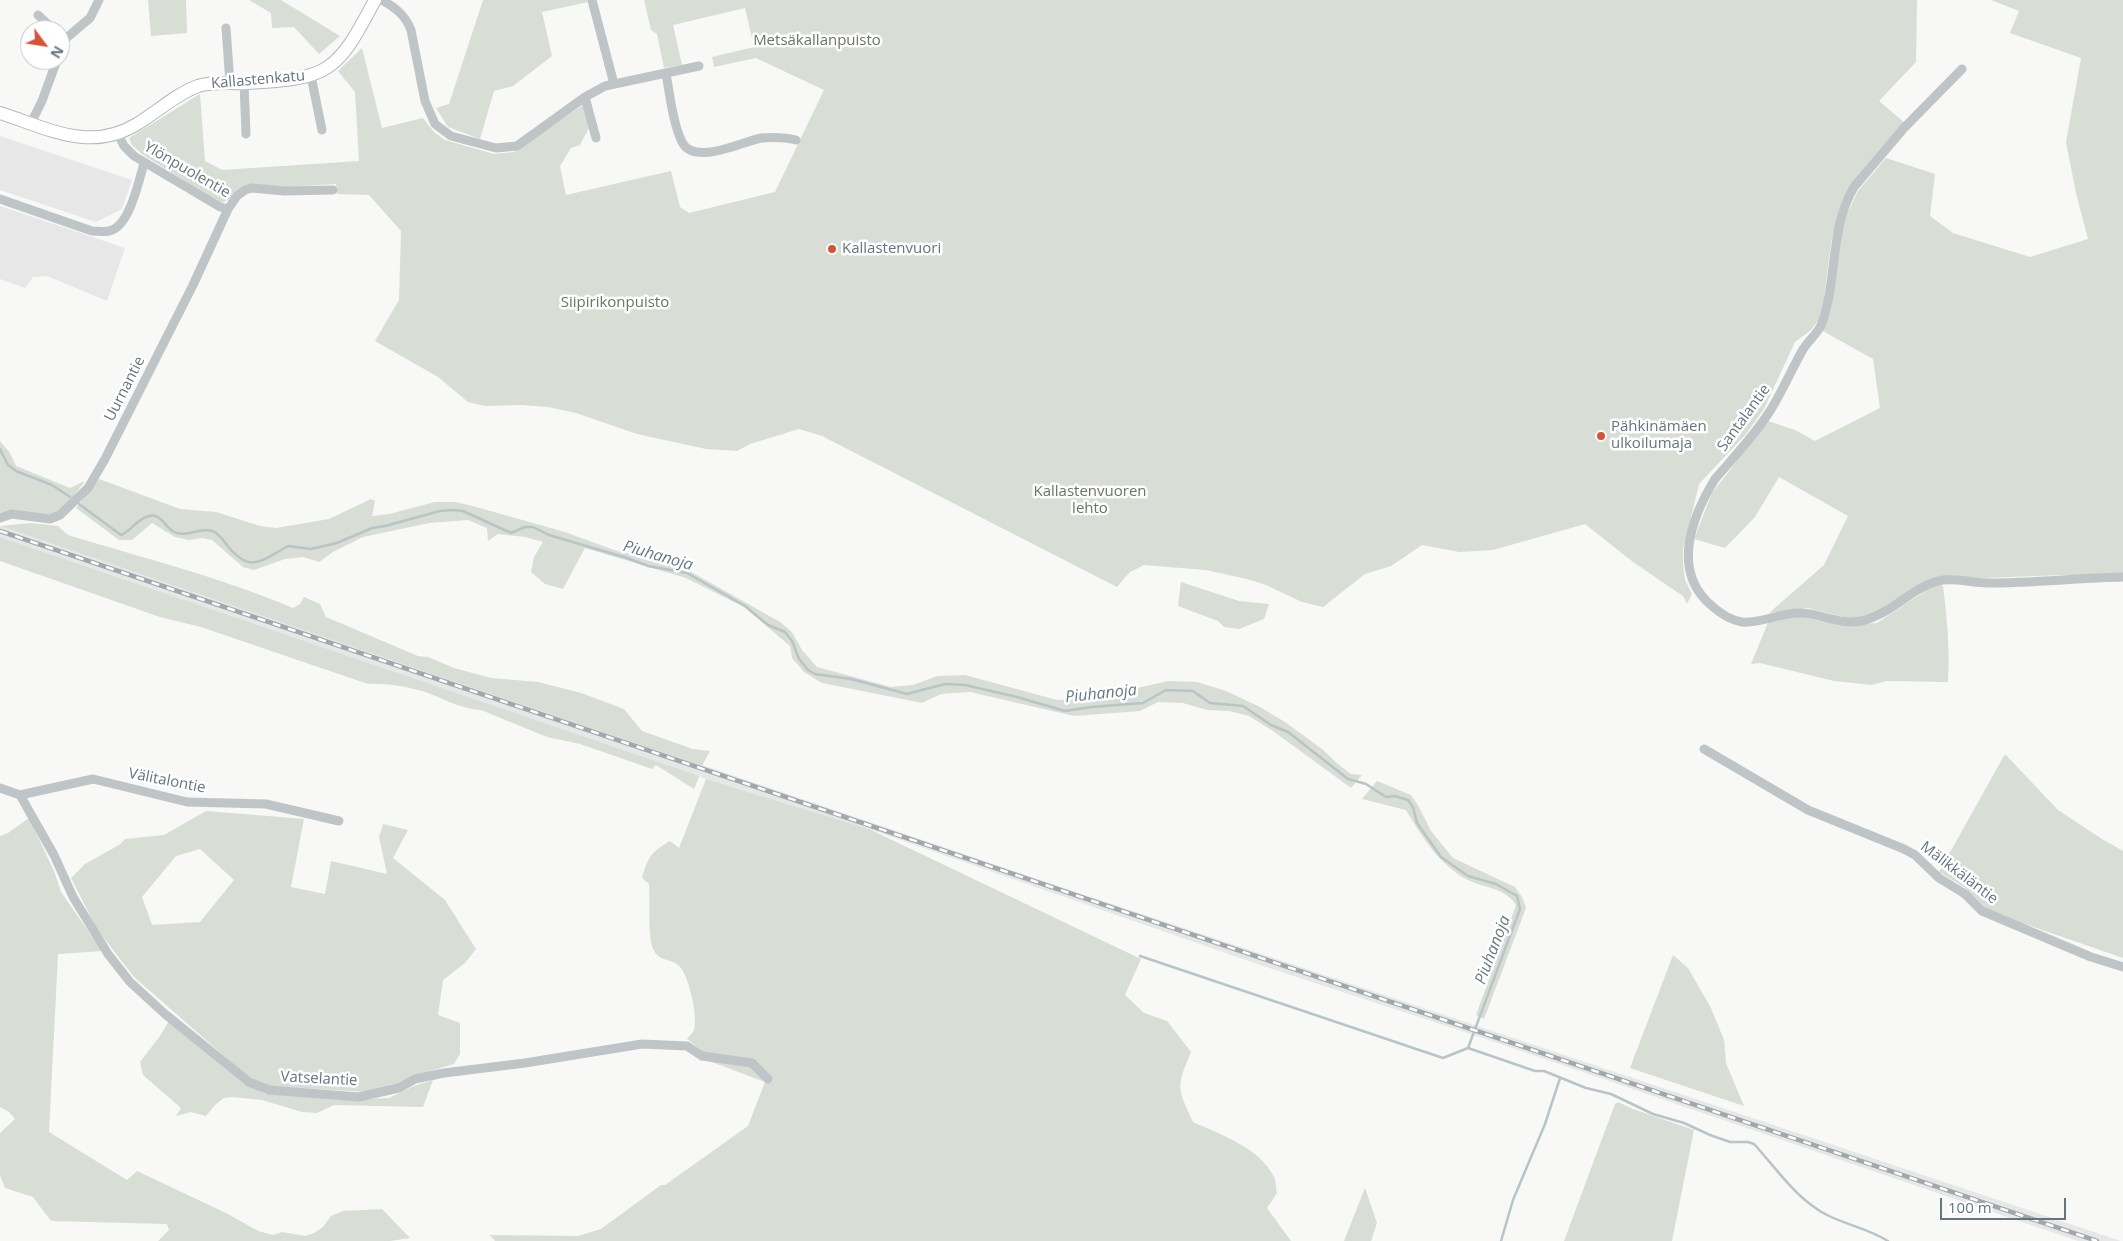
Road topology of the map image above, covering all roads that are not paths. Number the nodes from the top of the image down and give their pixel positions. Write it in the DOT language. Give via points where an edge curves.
graph roads {
  1 [pos="99,0"];
  2 [pos="375,0"];
  3 [pos="382,0"];
  4 [pos="592,0"];
  5 [pos="38,15"];
  6 [pos="43,20"];
  7 [pos="226,28"];
  8 [pos="70,32"];
  9 [pos="699,66"];
  10 [pos="1962,69"];
  11 [pos="53,70"];
  12 [pos="666,74"];
  13 [pos="311,76"];
  14 [pos="230,83"];
  15 [pos="244,83"];
  16 [pos="614,84"];
  17 [pos="585,97"];
  18 [pos="0,113"];
  19 [pos="31,123"];
  20 [pos="322,130"];
  21 [pos="118,134"];
  22 [pos="246,134"];
  23 [pos="596,138"];
  24 [pos="796,140"];
  25 [pos="144,163"];
  26 [pos="332,190"];
  27 [pos="0,199"];
  28 [pos="228,209"];
  29 [pos="0,518"];
  30 [pos="2123,577"];
  31 [pos="1704,749"];
  32 [pos="0,788"];
  33 [pos="20,795"];
  34 [pos="339,821"];
  35 [pos="2123,967"];
  36 [pos="768,1079"];
  1 -- 8 [label="street" via="90,18"];
  2 -- 13 [label="street, Kallastenkatu" via="349,48 336,62"];
  3 -- 17 [label="street" via="407,20 429,112 438,128 451,136 496,148 517,146"];
  4 -- 16 [label="street"];
  5 -- 6 [label="street"];
  7 -- 14 [label="street"];
  9 -- 12 [label="street"];
  10 -- 30 [label="street, Santalantie" via="1904,128 1848,197 1835,238 1830,296 1821,326 1805,346 1770,412 1708,490 1689,546 1690,578 1700,596 1730,619 1743,622 1803,613 1844,622 1874,617 1938,581 1986,583"];
  11 -- 19 [label="street"];
  12 -- 16 [label="street"];
  12 -- 24 [label="street" via="679,134 690,152 705,153 765,138"];
  13 -- 15 [label="street, Kallastenkatu"];
  13 -- 20 [label="street"];
  14 -- 15 [label="street, Kallastenkatu"];
  14 -- 21 [label="street, Kallastenkatu" via="199,86"];
  15 -- 22 [label="street"];
  16 -- 17 [label="street"];
  17 -- 23 [label="street"];
  18 -- 19 [label="street, Kallastenkatu"];
  19 -- 21 [label="street, Kallastenkatu" via="74,137 91,139"];
  21 -- 25 [label="street, Ylönpuolentie" via="124,146"];
  25 -- 27 [label="street" via="127,215 113,230 92,231"];
  25 -- 28 [label="street, Ylönpuolentie"];
  26 -- 28 [label="street, Ylönpuolentie" via="252,188 237,196"];
  28 -- 29 [label="street, Uurnantie" via="189,293 88,488 60,515 50,519 12,514"];
  31 -- 35 [label="street, Mälikkäläntie" via="1808,810 1915,855 1982,911 2091,957"];
  32 -- 33 [label="street"];
  33 -- 34 [label="street, Välitalontie" via="94,779 187,802 266,804"];
  33 -- 36 [label="street, Vatselantie" via="54,854 73,897 108,954 130,982 249,1082 269,1090 359,1097 444,1073 642,1044 687,1046 702,1056 752,1063"];
}
